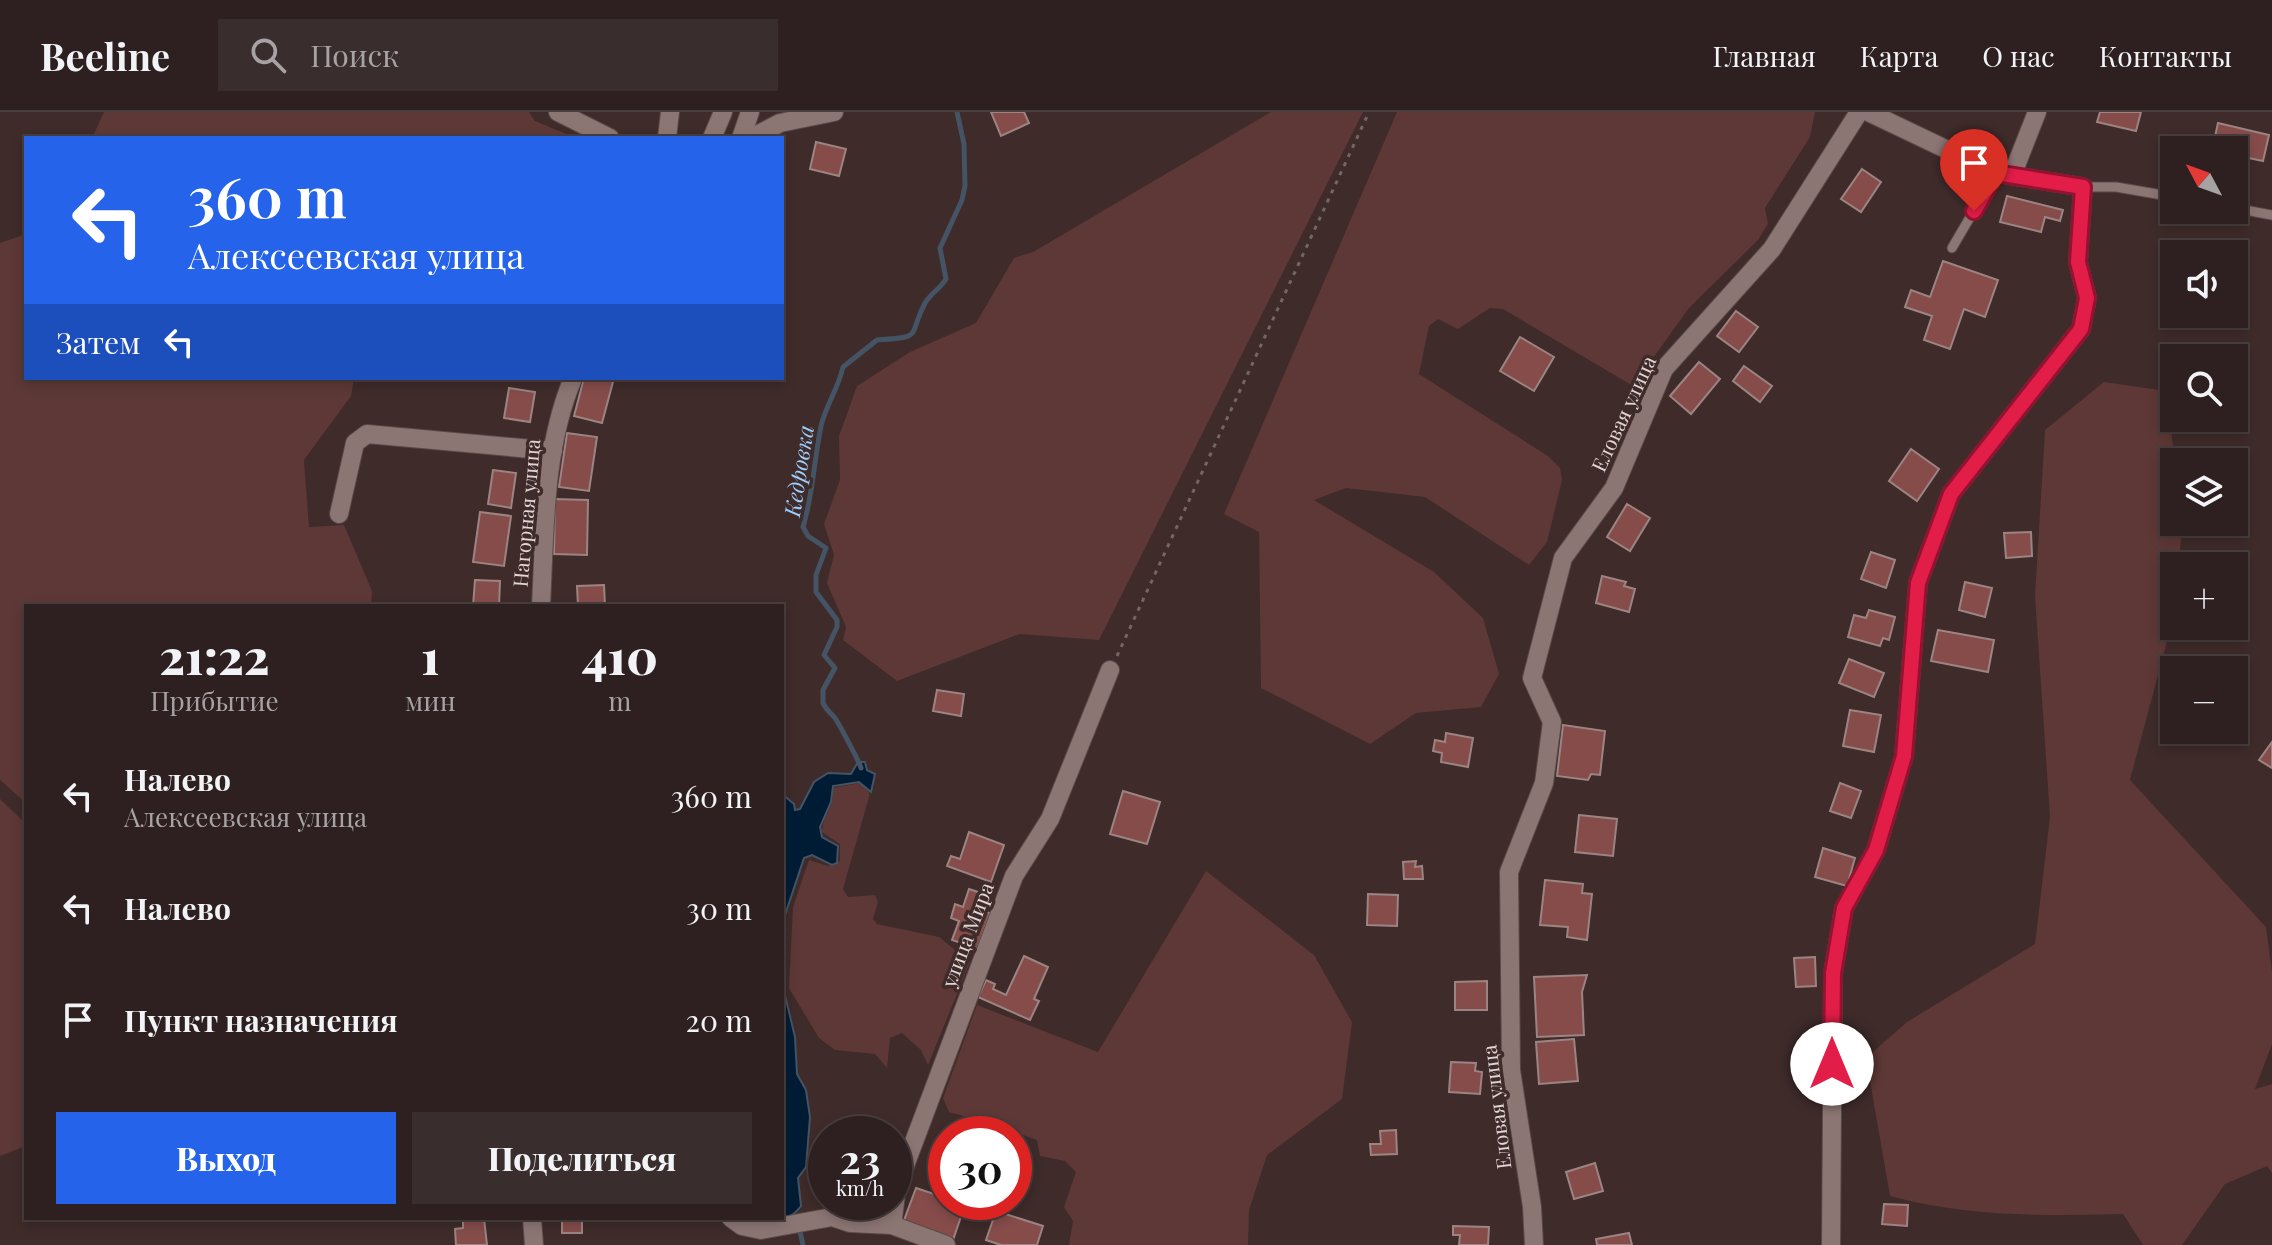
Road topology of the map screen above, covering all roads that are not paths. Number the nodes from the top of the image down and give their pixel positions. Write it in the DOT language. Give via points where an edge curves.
graph roads {
  1 [pos="558,112"];
  2 [pos="670,112"];
  3 [pos="723,112"];
  4 [pos="750,112"];
  5 [pos="834,112"];
  6 [pos="1859,112"];
  7 [pos="1868,112"];
  8 [pos="2037,112"];
  9 [pos="606,136"];
  10 [pos="667,136"];
  11 [pos="713,136"];
  12 [pos="742,136"];
  13 [pos="755,136"];
  14 [pos="2005,173"];
  15 [pos="2083,187"];
  16 [pos="2160,195"];
  17 [pos="2248,211"];
  18 [pos="2272,215"];
  19 [pos="1952,248"];
  20 [pos="572,380"];
  21 [pos="553,451"];
  22 [pos="339,514"];
  23 [pos="541,604"];
  24 [pos="1110,670"];
  25 [pos="532,1220"];
  26 [pos="734,1220"];
  27 [pos="892,1225"];
  28 [pos="534,1245"];
  29 [pos="946,1245"];
  30 [pos="1534,1245"];
  31 [pos="1831,1245"];
  1 -- 9 [label="street"];
  2 -- 10 [label="street"];
  3 -- 11 [label="street"];
  4 -- 12 [label="street"];
  5 -- 13 [label="street" via="780,123"];
  6 -- 30 [label="street, Еловая улица" via="1772,249 1664,369 1614,488 1563,558 1532,678 1552,722 1544,783 1509,872 1511,1070"];
  7 -- 14 [label="street"];
  8 -- 14 [label="street"];
  14 -- 15 [label="street"];
  14 -- 19 [label="lane"];
  15 -- 16 [label="lane"];
  15 -- 31 [label="street" via="2078,262 2087,298 2081,329 1951,494 1918,583 1904,756 1876,850 1844,908 1833,973"];
  17 -- 18 [label="lane"];
  20 -- 21 [label="street, Нагорная улица"];
  21 -- 22 [label="street" via="367,434 355,443"];
  21 -- 23 [label="street, Нагорная улица"];
  24 -- 27 [label="street, улица Мира" via="1050,819 1014,876 906,1163"];
  25 -- 28 [label="street"];
  26 -- 27 [label="street" via="761,1230 832,1217"];
  27 -- 29 [label="street"];
}
